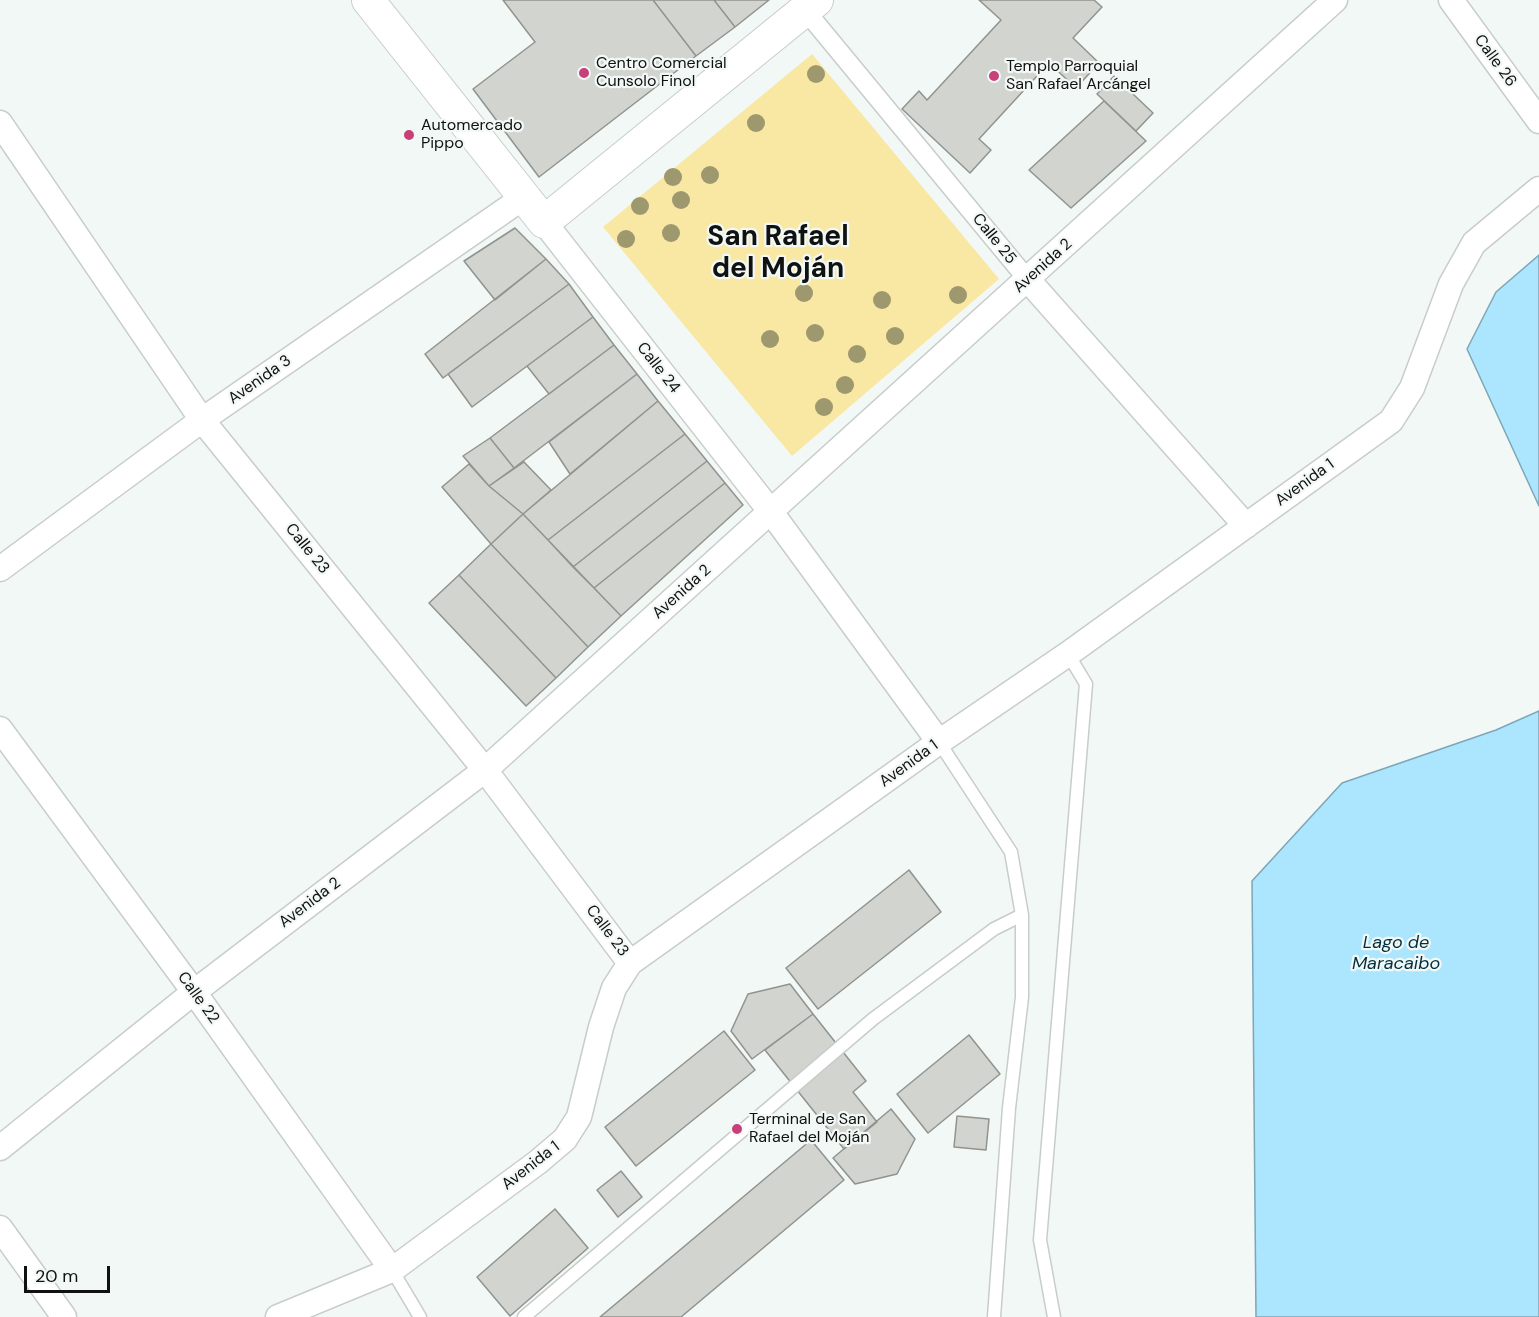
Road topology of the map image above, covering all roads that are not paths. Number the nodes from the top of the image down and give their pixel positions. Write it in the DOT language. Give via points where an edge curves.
graph roads {
  1 [pos="369,0"];
  2 [pos="1335,0"];
  3 [pos="1451,0"];
  4 [pos="807,3"];
  5 [pos="1539,122"];
  6 [pos="0,123"];
  7 [pos="1539,189"];
  8 [pos="524,197"];
  9 [pos="544,222"];
  10 [pos="1028,280"];
  11 [pos="202,420"];
  12 [pos="771,512"];
  13 [pos="1246,526"];
  14 [pos="0,569"];
  15 [pos="1068,654"];
  16 [pos="0,729"];
  17 [pos="939,742"];
  18 [pos="485,770"];
  19 [pos="1022,915"];
  20 [pos="630,963"];
  21 [pos="194,992"];
  22 [pos="0,1148"];
  23 [pos="0,1228"];
  24 [pos="392,1270"];
  25 [pos="64,1317"];
  26 [pos="278,1317"];
  27 [pos="420,1317"];
  28 [pos="524,1317"];
  29 [pos="994,1317"];
  30 [pos="1054,1317"];
  1 -- 8 [label="street, Calle 24"];
  2 -- 10 [label="street, Avenida 2"];
  3 -- 5 [label="street, Calle 26"];
  4 -- 9 [label="street"];
  4 -- 10 [label="street, Calle 25"];
  6 -- 11 [label="street, Calle 23"];
  7 -- 13 [label="street, Avenida 1" via="1474,243 1450,284 1412,387 1391,421"];
  8 -- 9 [label="street, Calle 24"];
  8 -- 11 [label="street, Avenida 3"];
  9 -- 12 [label="street, Calle 24"];
  10 -- 12 [label="street, Avenida 2"];
  10 -- 13 [label="street, Calle 25"];
  11 -- 14 [label="street, Avenida 3"];
  11 -- 18 [label="street, Calle 23"];
  12 -- 17 [label="street, Calle 24"];
  12 -- 18 [label="street, Avenida 2"];
  13 -- 15 [label="street, Avenida 1"];
  15 -- 17 [label="street, Avenida 1"];
  15 -- 30 [label="lane" via="1086,684 1040,1240"];
  16 -- 21 [label="street, Calle 22"];
  17 -- 19 [label="lane" via="1011,852"];
  17 -- 20 [label="street, Avenida 1"];
  18 -- 20 [label="street, Calle 23"];
  18 -- 21 [label="street, Avenida 2"];
  19 -- 28 [label="lane" via="994,929 873,1019"];
  19 -- 29 [label="lane" via="1022,997 1009,1108"];
  20 -- 24 [label="street, Avenida 1" via="614,987 579,1117 565,1139"];
  21 -- 22 [label="street, Avenida 2"];
  21 -- 24 [label="street, Calle 22"];
  23 -- 25 [label="street"];
  24 -- 26 [label="street, Avenida 1"];
  24 -- 27 [label="lane"];
}
